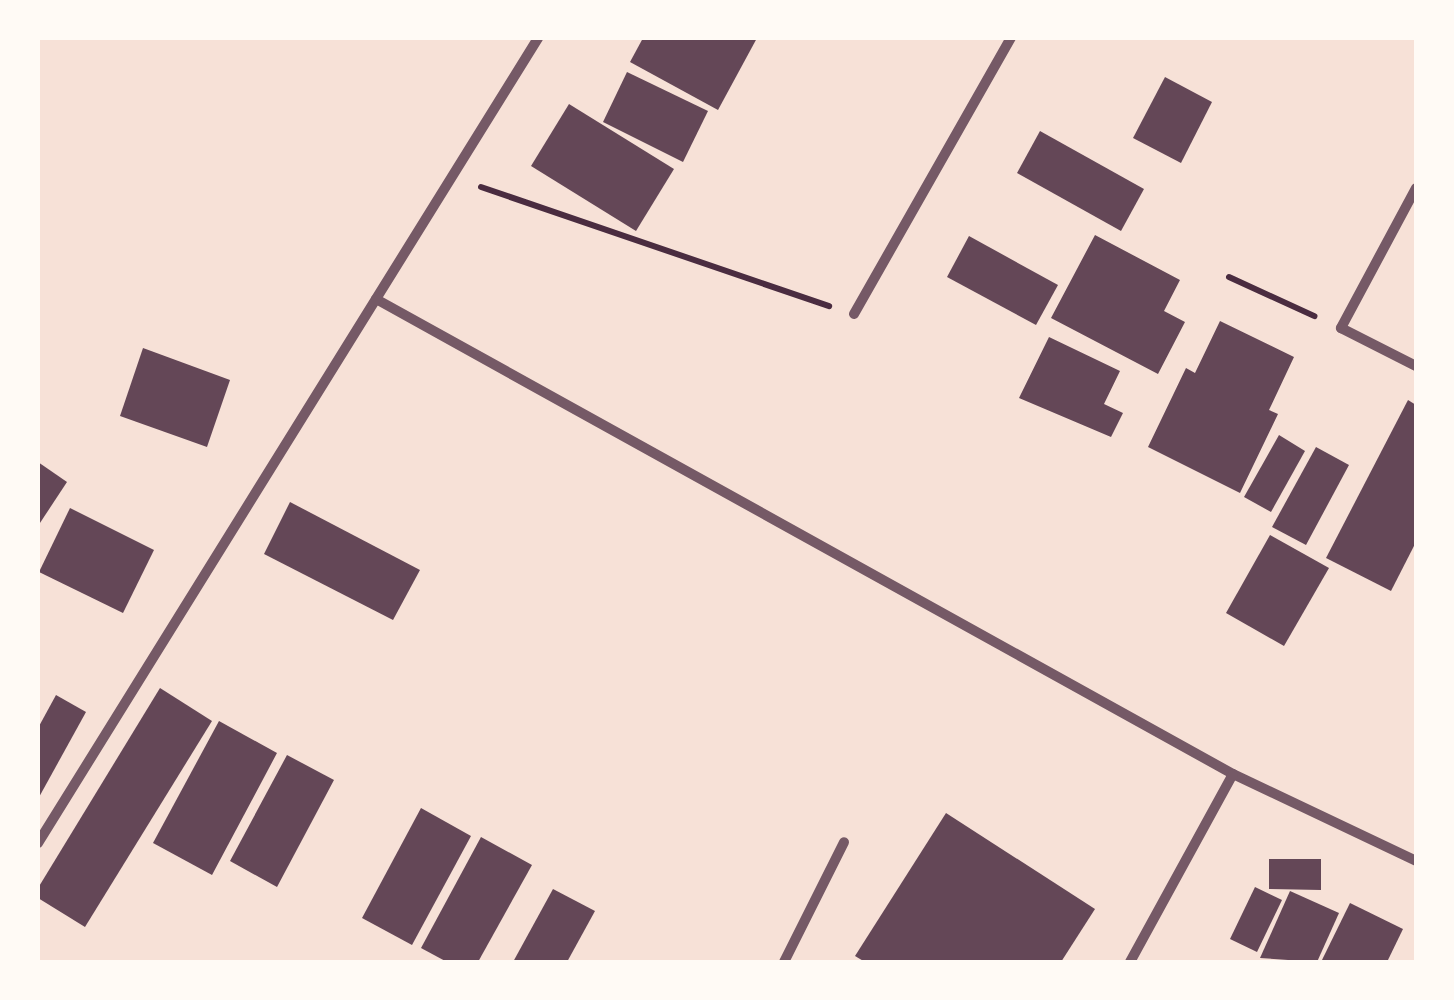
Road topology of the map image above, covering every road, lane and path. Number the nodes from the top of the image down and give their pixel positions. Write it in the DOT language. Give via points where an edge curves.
graph roads {
  1 [pos="538,38"];
  2 [pos="1011,38"];
  3 [pos="451,177"];
  4 [pos="1416,188"];
  5 [pos="1228,277"];
  6 [pos="376,298"];
  7 [pos="854,314"];
  8 [pos="1341,328"];
  9 [pos="1416,366"];
  10 [pos="1234,774"];
  11 [pos="844,842"];
  12 [pos="38,843"];
  13 [pos="1416,861"];
  14 [pos="784,962"];
  15 [pos="1130,962"];
  1 -- 3 [label="street"];
  2 -- 7 [label="street"];
  3 -- 6 [label="street"];
  3 -- 7 [label="path"];
  4 -- 8 [label="street"];
  5 -- 8 [label="path"];
  6 -- 10 [label="street"];
  6 -- 12 [label="street"];
  8 -- 9 [label="street"];
  10 -- 13 [label="street"];
  10 -- 15 [label="street"];
  11 -- 14 [label="street"];
}
